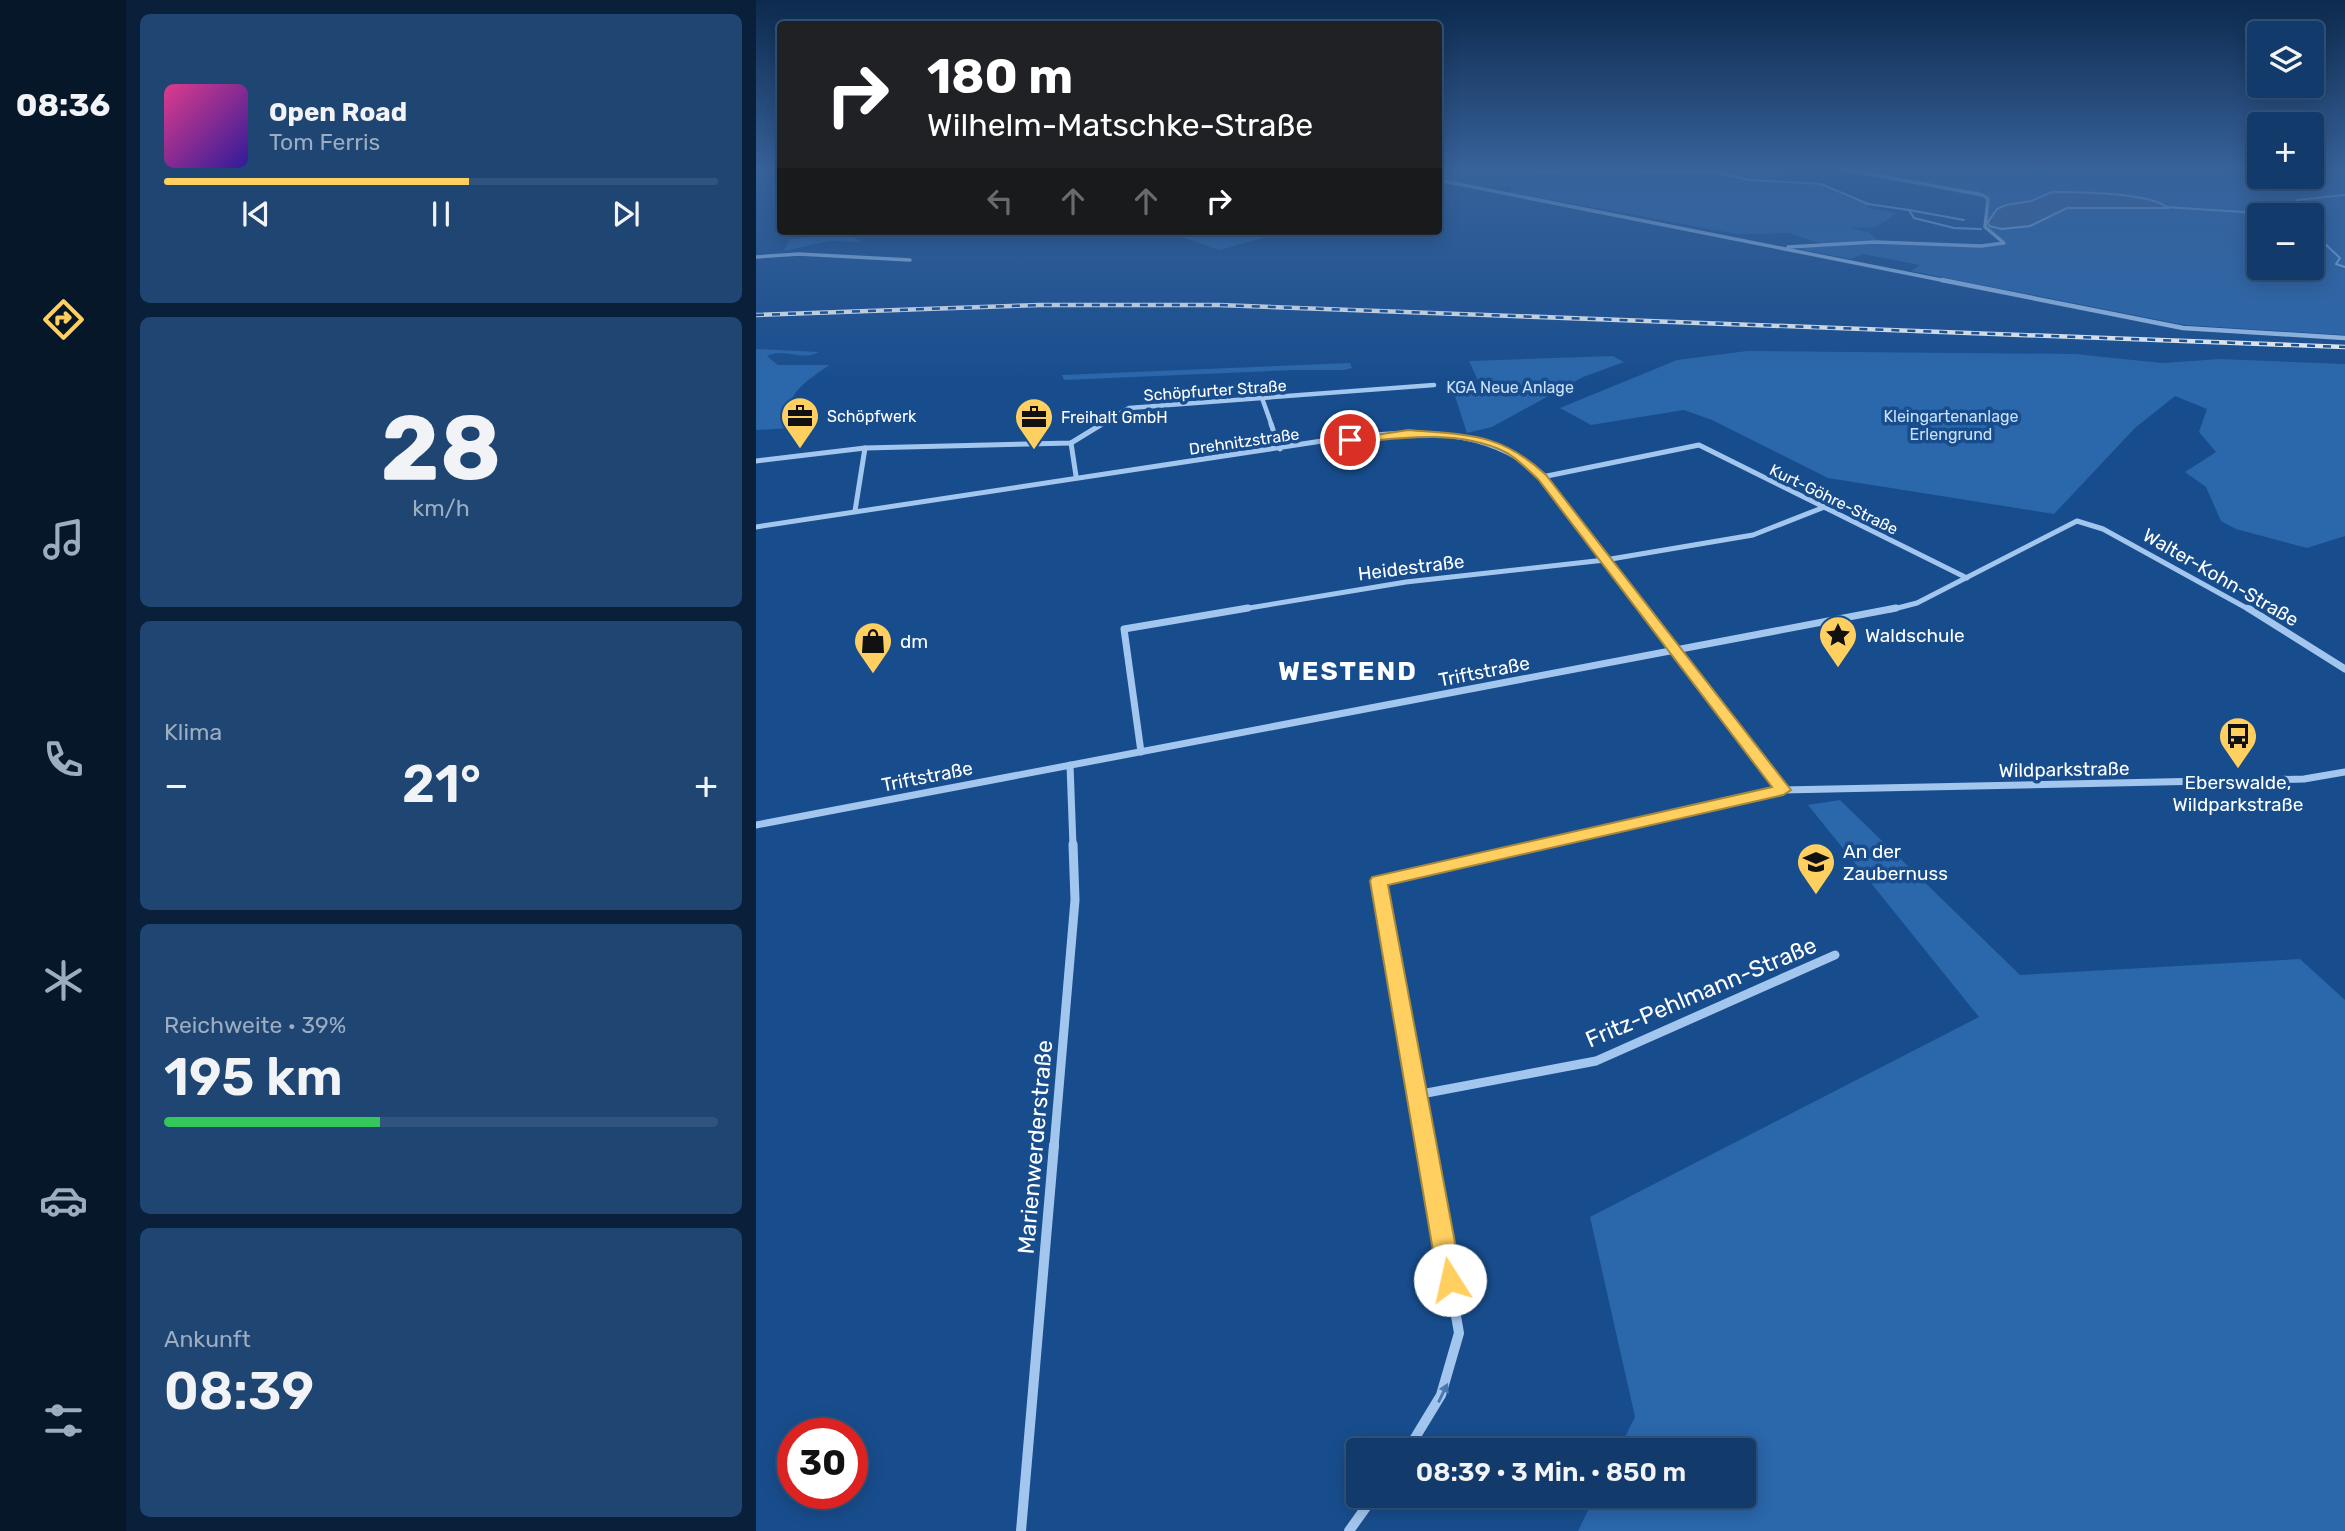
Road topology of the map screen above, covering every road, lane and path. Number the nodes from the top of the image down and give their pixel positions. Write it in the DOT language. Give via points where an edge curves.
graph roads {
  1 [pos="1737,239"];
  2 [pos="2000,239"];
  3 [pos="1780,248"];
  4 [pos="756,257"];
  5 [pos="910,260"];
  6 [pos="2345,338"];
  7 [pos="1434,385"];
  8 [pos="1262,398"];
  9 [pos="1072,443"];
  10 [pos="865,448"];
  11 [pos="1280,449"];
  12 [pos="756,461"];
  13 [pos="1076,476"];
  14 [pos="1542,477"];
  15 [pos="1822,508"];
  16 [pos="855,510"];
  17 [pos="2077,522"];
  18 [pos="756,527"];
  19 [pos="1605,560"];
  20 [pos="1967,578"];
  21 [pos="1673,651"];
  22 [pos="2345,669"];
  23 [pos="1141,752"];
  24 [pos="1070,765"];
  25 [pos="2345,772"];
  26 [pos="1783,790"];
  27 [pos="756,825"];
  28 [pos="1835,955"];
  29 [pos="1416,1095"];
  30 [pos="1416,1438"];
  31 [pos="1365,1508"];
  32 [pos="1021,1531"];
  33 [pos="1349,1531"];
  1 -- 3 [label="street"];
  2 -- 3 [label="street" via="2002,245 1875,242"];
  3 -- 6 [label="street" via="2183,328"];
  4 -- 5 [label="street" via="799,254"];
  7 -- 8 [label="street, Schöpfurter Straße"];
  8 -- 9 [label="street, Schöpfurter Straße" via="1129,408"];
  8 -- 11 [label="street"];
  9 -- 10 [label="street"];
  9 -- 13 [label="street"];
  10 -- 12 [label="street"];
  10 -- 16 [label="street"];
  11 -- 13 [label="street, Drehnitzstraße"];
  11 -- 14 [label="street, Drehnitzstraße" via="1408,433 1449,435 1508,449"];
  13 -- 16 [label="street, Drehnitzstraße"];
  14 -- 15 [label="street, Kurt-Göhre-Straße" via="1699,445"];
  14 -- 19 [label="street, Drehnitzstraße"];
  15 -- 19 [label="street, Heidestraße" via="1753,535"];
  15 -- 20 [label="street, Kurt-Göhre-Straße"];
  16 -- 18 [label="street, Drehnitzstraße"];
  17 -- 20 [label="street, Triftstraße"];
  17 -- 22 [label="street, Walter-Kohn-Straße" via="2103,528 2218,590"];
  19 -- 21 [label="street, Drehnitzstraße"];
  19 -- 23 [label="street, Heidestraße" via="1406,582 1124,629"];
  20 -- 21 [label="street, Triftstraße" via="1917,603 1871,615"];
  21 -- 23 [label="street, Triftstraße"];
  21 -- 26 [label="street, Drehnitzstraße"];
  23 -- 24 [label="street, Triftstraße"];
  24 -- 27 [label="street, Triftstraße"];
  24 -- 32 [label="street, Marienwerderstraße" via="1075,900"];
  25 -- 26 [label="street, Wildparkstraße" via="2304,779"];
  26 -- 29 [label="street, Wildparkstraße" via="1379,881"];
  28 -- 29 [label="street, Fritz-Pehlmann-Straße" via="1596,1061"];
  30 -- 29 [label="street, one-way" via="1453,1374 1459,1333"];
  31 -- 33 [label="street"];
}
